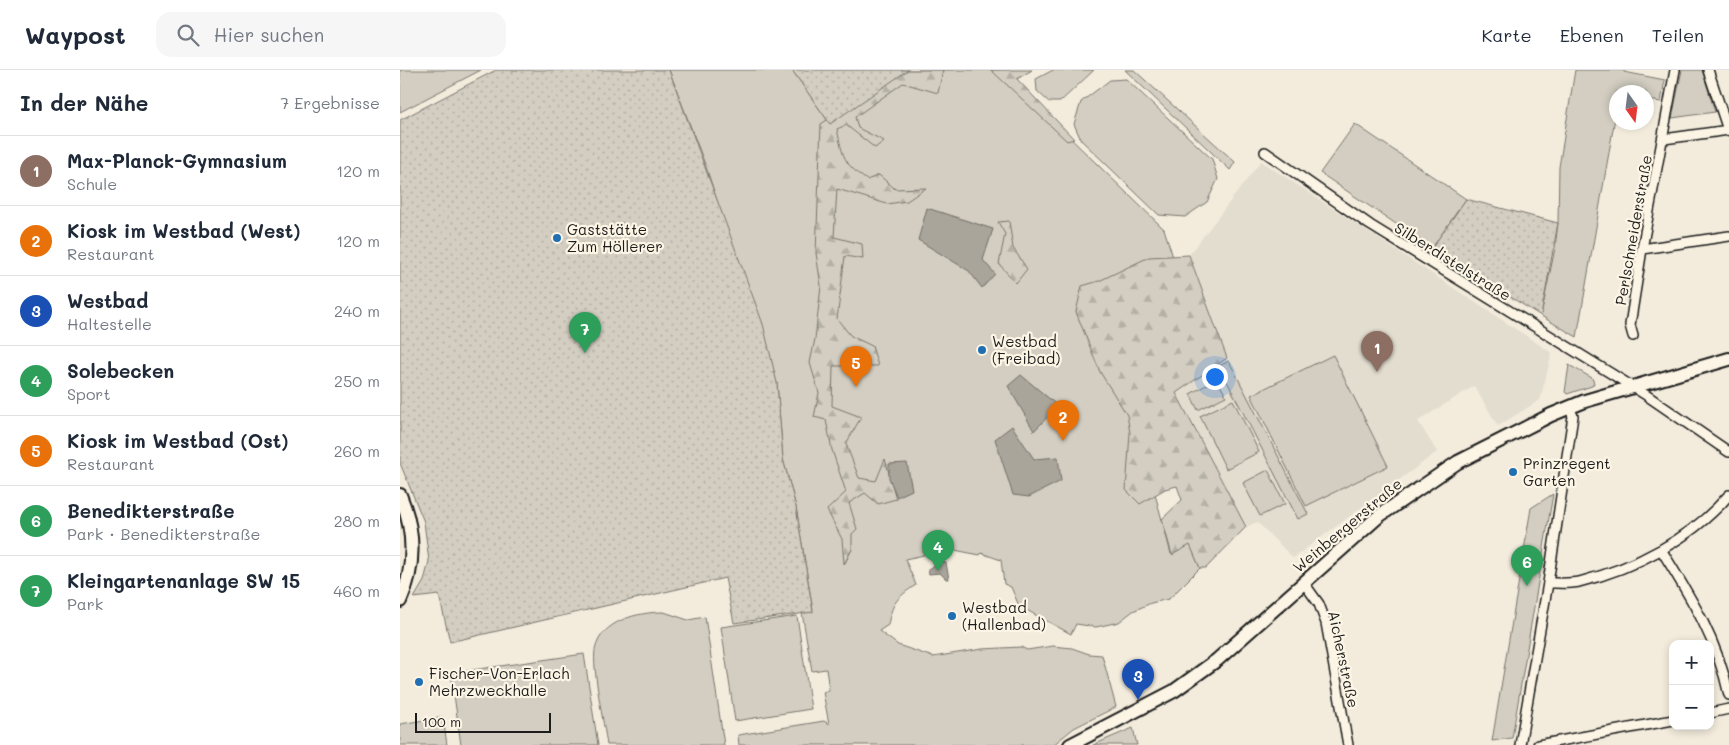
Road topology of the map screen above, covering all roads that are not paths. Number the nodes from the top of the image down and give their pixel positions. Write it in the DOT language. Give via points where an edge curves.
graph roads {
  1 [pos="1676,70"];
  2 [pos="1708,70"];
  3 [pos="1728,130"];
  4 [pos="1664,139"];
  5 [pos="1265,152"];
  6 [pos="1729,236"];
  7 [pos="1642,249"];
  8 [pos="1633,336"];
  9 [pos="1729,359"];
  10 [pos="1632,386"];
  11 [pos="1569,407"];
  12 [pos="1729,452"];
  13 [pos="400,495"];
  14 [pos="1729,495"];
  15 [pos="1662,551"];
  16 [pos="1304,582"];
  17 [pos="1548,583"];
  18 [pos="400,601"];
  19 [pos="1729,695"];
  20 [pos="1729,709"];
  21 [pos="1714,712"];
  22 [pos="1669,721"];
  23 [pos="1563,742"];
  24 [pos="1070,745"];
  25 [pos="1348,745"];
  26 [pos="1520,745"];
  27 [pos="1538,745"];
  1 -- 4 [label="street, Perlschneiderstraße"];
  2 -- 3 [label="street"];
  3 -- 4 [label="street"];
  4 -- 7 [label="street, Perlschneiderstraße"];
  5 -- 10 [label="street, Silberdistelstraße" via="1370,225"];
  6 -- 7 [label="street"];
  7 -- 8 [label="street, Perlschneiderstraße" via="1630,325"];
  9 -- 10 [label="main road, Weinbergerstraße"];
  10 -- 11 [label="main road, Weinbergerstraße"];
  10 -- 12 [label="street, Silberdistelstraße"];
  11 -- 16 [label="main road, Weinbergerstraße" via="1481,450 1431,479 1379,516"];
  11 -- 17 [label="street" via="1573,416"];
  13 -- 18 [label="main road" via="409,523 412,557 410,577"];
  14 -- 15 [label="street" via="1717,509"];
  15 -- 17 [label="street" via="1577,582"];
  15 -- 19 [label="street" via="1700,612 1722,664"];
  16 -- 24 [label="main road, Weinbergerstraße" via="1217,660 1174,691"];
  16 -- 25 [label="street, Aicherstraße" via="1319,604 1326,623"];
  17 -- 26 [label="street"];
  20 -- 21 [label="street"];
  22 -- 23 [label="street"];
  23 -- 27 [label="street"];
}
